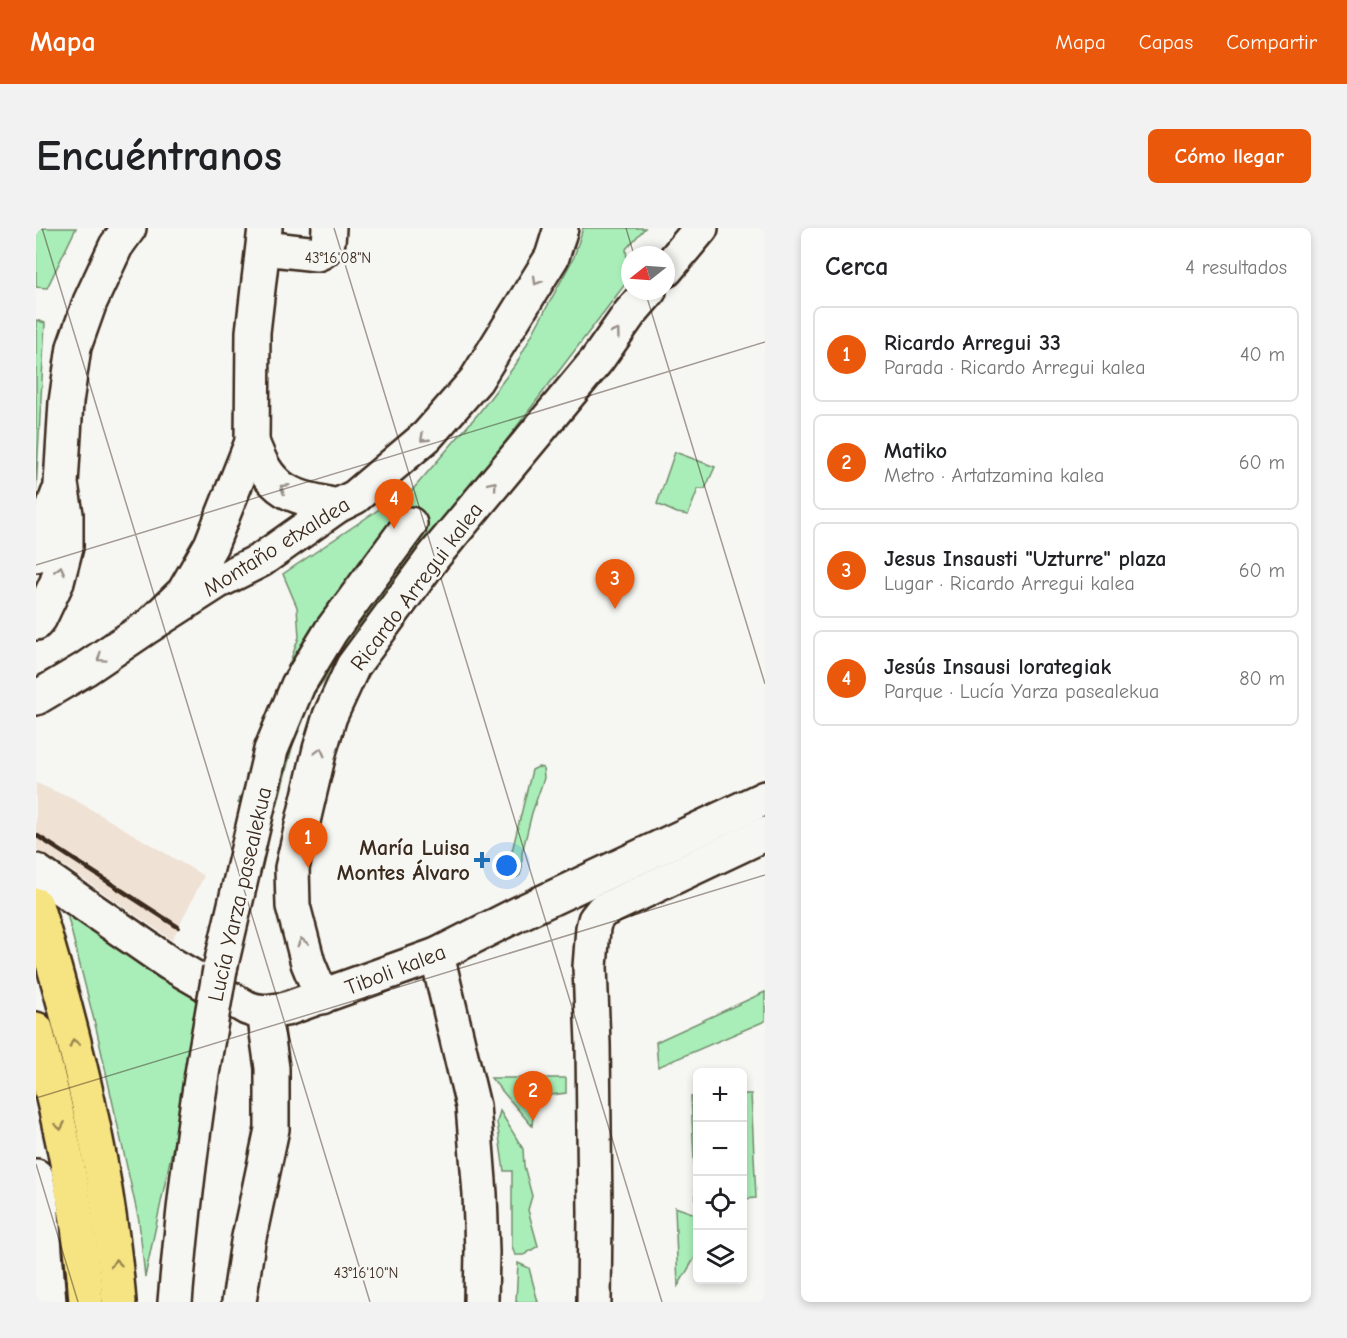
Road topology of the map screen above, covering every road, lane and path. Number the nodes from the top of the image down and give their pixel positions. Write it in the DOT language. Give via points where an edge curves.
graph roads {
  1 [pos="129,228"];
  2 [pos="329,228"];
  3 [pos="561,228"];
  4 [pos="701,228"];
  5 [pos="264,238"];
  6 [pos="675,259"];
  7 [pos="642,300"];
  8 [pos="252,442"];
  9 [pos="61,484"];
  10 [pos="337,506"];
  11 [pos="410,524"];
  12 [pos="36,555"];
  13 [pos="36,623"];
  14 [pos="150,625"];
  15 [pos="36,698"];
  16 [pos="765,798"];
  17 [pos="765,834"];
  18 [pos="36,871"];
  19 [pos="36,905"];
  20 [pos="437,955"];
  21 [pos="322,997"];
  22 [pos="264,1012"];
  23 [pos="36,1029"];
  24 [pos="36,1176"];
  25 [pos="49,1302"];
  26 [pos="86,1302"];
  27 [pos="119,1302"];
  28 [pos="175,1302"];
  29 [pos="239,1302"];
  30 [pos="481,1302"];
  31 [pos="594,1302"];
  1 -- 9 [label="street" via="116,246 90,302 74,347"];
  2 -- 5 [label="street" via="328,245 317,254"];
  3 -- 10 [label="street, Montaño etxaldea, one-way" via="552,257 476,380 427,436 355,497"];
  4 -- 6 [label="street"];
  5 -- 8 [label="street" via="253,332"];
  21 -- 7 [label="street, Ricardo Arregui kalea, one-way" via="308,963 293,906 292,868 320,749 348,676 434,556 597,360"];
  10 -- 8 [label="street, one-way" via="298,496 276,484"];
  8 -- 14 [label="street" via="211,545 184,592"];
  9 -- 12 [label="street"];
  13 -- 9 [label="street, one-way" via="57,582 66,547"];
  10 -- 14 [label="street, Montaño etxaldea" via="261,560"];
  11 -- 28 [label="street, Lucía Yarza pasealekua, bridge" via="331,631 298,685 272,750 220,969 199,1089"];
  14 -- 15 [label="street, one-way"];
  16 -- 20 [label="street, Tiboli kalea"];
  17 -- 31 [label="street" via="602,911 595,920 590,967"];
  18 -- 22 [label="street" via="169,963 247,1008"];
  27 -- 19 [label="main road, one-way" via="111,1224 90,1106"];
  20 -- 21 [label="street, Tiboli kalea"];
  20 -- 30 [label="street" via="473,1107 479,1166"];
  21 -- 22 [label="street, Tiboli kalea"];
  22 -- 29 [label="street" via="272,1068 272,1129"];
  23 -- 26 [label="main road, one-way" via="58,1116 78,1225"];
  24 -- 25 [label="street"];
}
